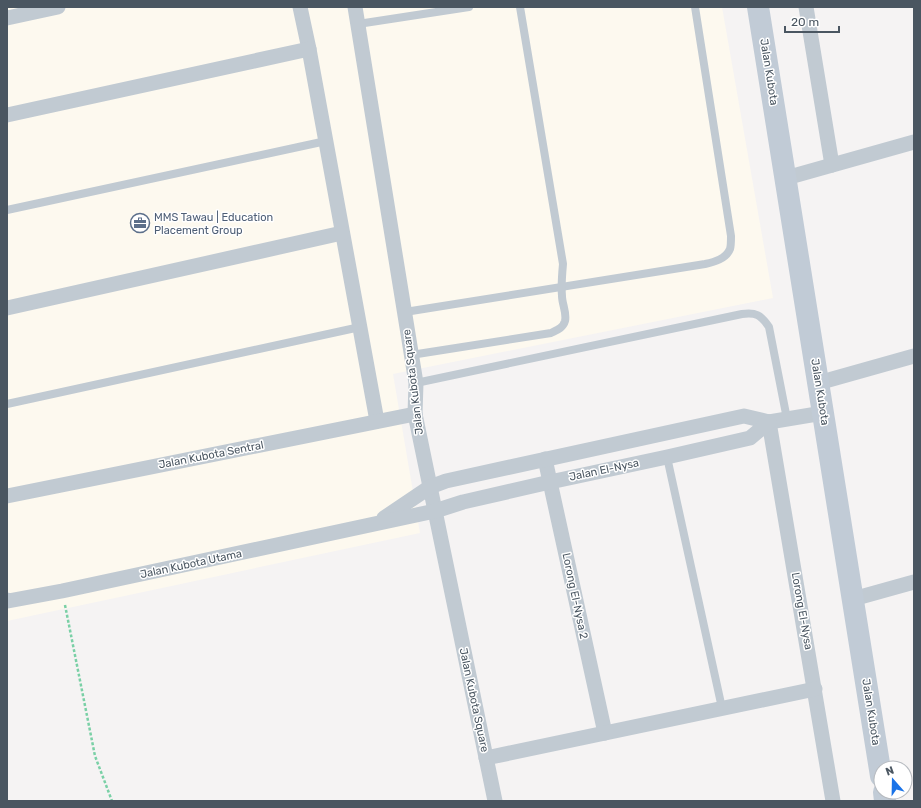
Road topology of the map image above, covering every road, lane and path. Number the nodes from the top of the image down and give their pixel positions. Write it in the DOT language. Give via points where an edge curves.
graph roads {
  1 [pos="58,7"];
  2 [pos="300,7"];
  3 [pos="355,7"];
  4 [pos="469,7"];
  5 [pos="520,7"];
  6 [pos="695,7"];
  7 [pos="758,7"];
  8 [pos="806,7"];
  9 [pos="7,18"];
  10 [pos="358,24"];
  11 [pos="309,49"];
  12 [pos="7,115"];
  13 [pos="326,142"];
  14 [pos="914,142"];
  15 [pos="832,165"];
  16 [pos="786,178"];
  17 [pos="7,210"];
  18 [pos="342,233"];
  19 [pos="562,287"];
  20 [pos="7,308"];
  21 [pos="404,312"];
  22 [pos="360,327"];
  23 [pos="411,355"];
  24 [pos="914,356"];
  25 [pos="416,383"];
  26 [pos="818,383"];
  27 [pos="7,404"];
  28 [pos="823,413"];
  29 [pos="415,414"];
  30 [pos="787,419"];
  31 [pos="377,421"];
  32 [pos="769,422"];
  33 [pos="667,457"];
  34 [pos="545,459"];
  35 [pos="550,482"];
  36 [pos="430,487"];
  37 [pos="7,496"];
  38 [pos="434,511"];
  39 [pos="374,524"];
  40 [pos="914,582"];
  41 [pos="62,591"];
  42 [pos="853,599"];
  43 [pos="7,600"];
  44 [pos="815,689"];
  45 [pos="722,708"];
  46 [pos="605,733"];
  47 [pos="486,758"];
  48 [pos="878,760"];
  49 [pos="112,801"];
  50 [pos="495,801"];
  51 [pos="833,801"];
  1 -- 9 [label="street"];
  2 -- 11 [label="street"];
  3 -- 10 [label="street, Jalan Kubota Square"];
  4 -- 10 [label="lane"];
  5 -- 19 [label="lane" via="563,264"];
  6 -- 19 [label="lane" via="731,236 730,249 725,256 715,262"];
  7 -- 16 [label="street, Jalan Kubota"];
  8 -- 15 [label="street"];
  10 -- 21 [label="street, Jalan Kubota Square"];
  11 -- 12 [label="street"];
  11 -- 13 [label="street"];
  13 -- 17 [label="lane"];
  13 -- 18 [label="street"];
  14 -- 15 [label="street"];
  15 -- 16 [label="street"];
  16 -- 26 [label="street, Jalan Kubota"];
  18 -- 20 [label="street"];
  18 -- 22 [label="street"];
  19 -- 21 [label="lane"];
  19 -- 23 [label="lane" via="565,321 558,330"];
  21 -- 23 [label="street, Jalan Kubota Square"];
  22 -- 27 [label="lane"];
  22 -- 31 [label="street"];
  23 -- 25 [label="street, Jalan Kubota Square"];
  24 -- 26 [label="street"];
  25 -- 29 [label="street, Jalan Kubota Square"];
  25 -- 30 [label="lane" via="750,313 758,315 769,327"];
  26 -- 28 [label="street, Jalan Kubota"];
  28 -- 30 [label="street, Jalan El-Nysa"];
  28 -- 42 [label="street, Jalan Kubota"];
  29 -- 31 [label="street, Jalan Kubota Sentral"];
  29 -- 36 [label="street, Jalan Kubota Square"];
  30 -- 32 [label="street, Jalan El-Nysa"];
  31 -- 37 [label="street, Jalan Kubota Sentral"];
  32 -- 33 [label="street, Jalan El-Nysa" via="750,438"];
  32 -- 34 [label="street, Jalan El-Nysa" via="744,416"];
  32 -- 44 [label="street, Lorong El-Nysa"];
  33 -- 35 [label="street, Jalan El-Nysa"];
  33 -- 45 [label="lane"];
  34 -- 35 [label="street, Lorong El-Nysa 2"];
  34 -- 36 [label="street, Jalan El-Nysa" via="446,481"];
  35 -- 38 [label="street, Jalan El-Nysa"];
  35 -- 46 [label="street, Lorong El-Nysa 2"];
  36 -- 38 [label="street, Jalan Kubota Square"];
  36 -- 39 [label="street, Jalan Kubota Utama"];
  38 -- 39 [label="street, Jalan Kubota Utama"];
  38 -- 47 [label="street, Jalan Kubota Square"];
  39 -- 41 [label="street, Jalan Kubota Utama"];
  40 -- 42 [label="street"];
  41 -- 43 [label="street, Jalan Kubota Utama"];
  41 -- 49 [label="path" via="95,756"];
  42 -- 48 [label="street, Jalan Kubota"];
  44 -- 45 [label="street"];
  44 -- 51 [label="street, Lorong El-Nysa"];
  45 -- 46 [label="street"];
  46 -- 47 [label="street"];
  47 -- 50 [label="street, Jalan Kubota Square"];
}
